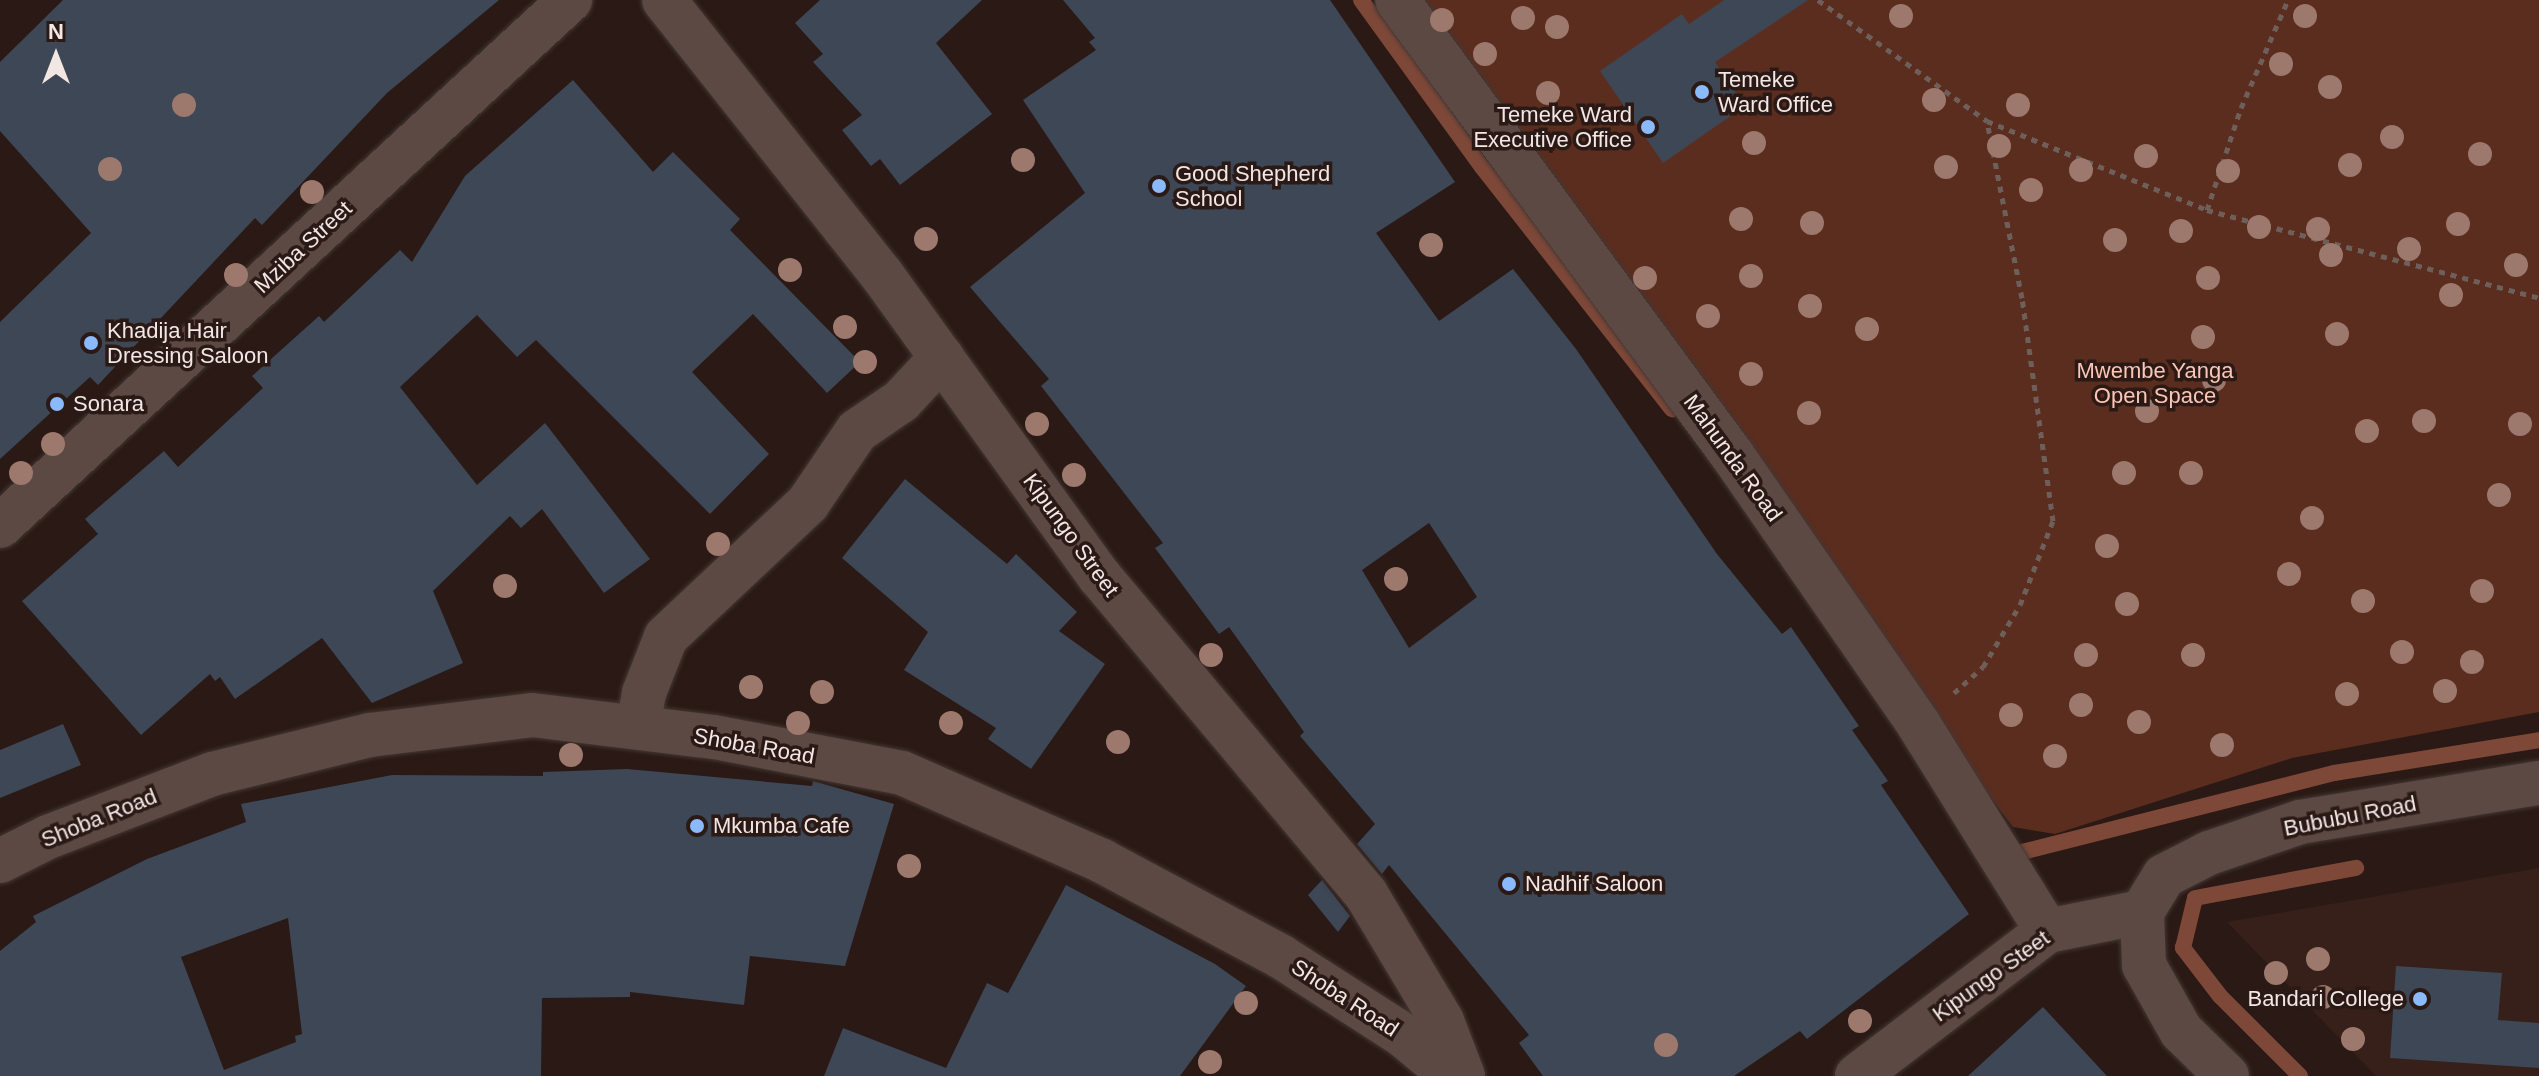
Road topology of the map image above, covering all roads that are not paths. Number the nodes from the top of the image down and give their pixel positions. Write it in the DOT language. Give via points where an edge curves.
graph roads {
  1 [pos="570,0"];
  2 [pos="664,0"];
  3 [pos="1397,0"];
  4 [pos="942,357"];
  5 [pos="0,526"];
  6 [pos="638,727"];
  7 [pos="2539,783"];
  8 [pos="0,861"];
  9 [pos="2142,912"];
  10 [pos="2047,931"];
  11 [pos="1452,1076"];
  12 [pos="1463,1076"];
  13 [pos="1857,1076"];
  14 [pos="2227,1076"];
  1 -- 5 [label="street, Mziba Street"];
  2 -- 4 [label="street, Kipungo Street"];
  3 -- 10 [label="street, Mahunda Road" via="1733,456 1919,725"];
  4 -- 6 [label="street" via="901,401 857,431 808,503 666,637 644,693"];
  4 -- 12 [label="street, Kipungo Street" via="1100,577 1366,894 1442,1021"];
  6 -- 8 [label="street, Shoba Road" via="532,715 370,735 212,774"];
  6 -- 11 [label="street, Shoba Road" via="902,773 1102,861 1280,956 1403,1035"];
  7 -- 9 [label="street, Bububu Road" via="2300,822 2209,853 2164,876"];
  9 -- 10 [label="street, Kipungo Steet"];
  9 -- 14 [label="street" via="2144,965 2181,1031"];
  10 -- 13 [label="street, Kipungo Steet"];
}
